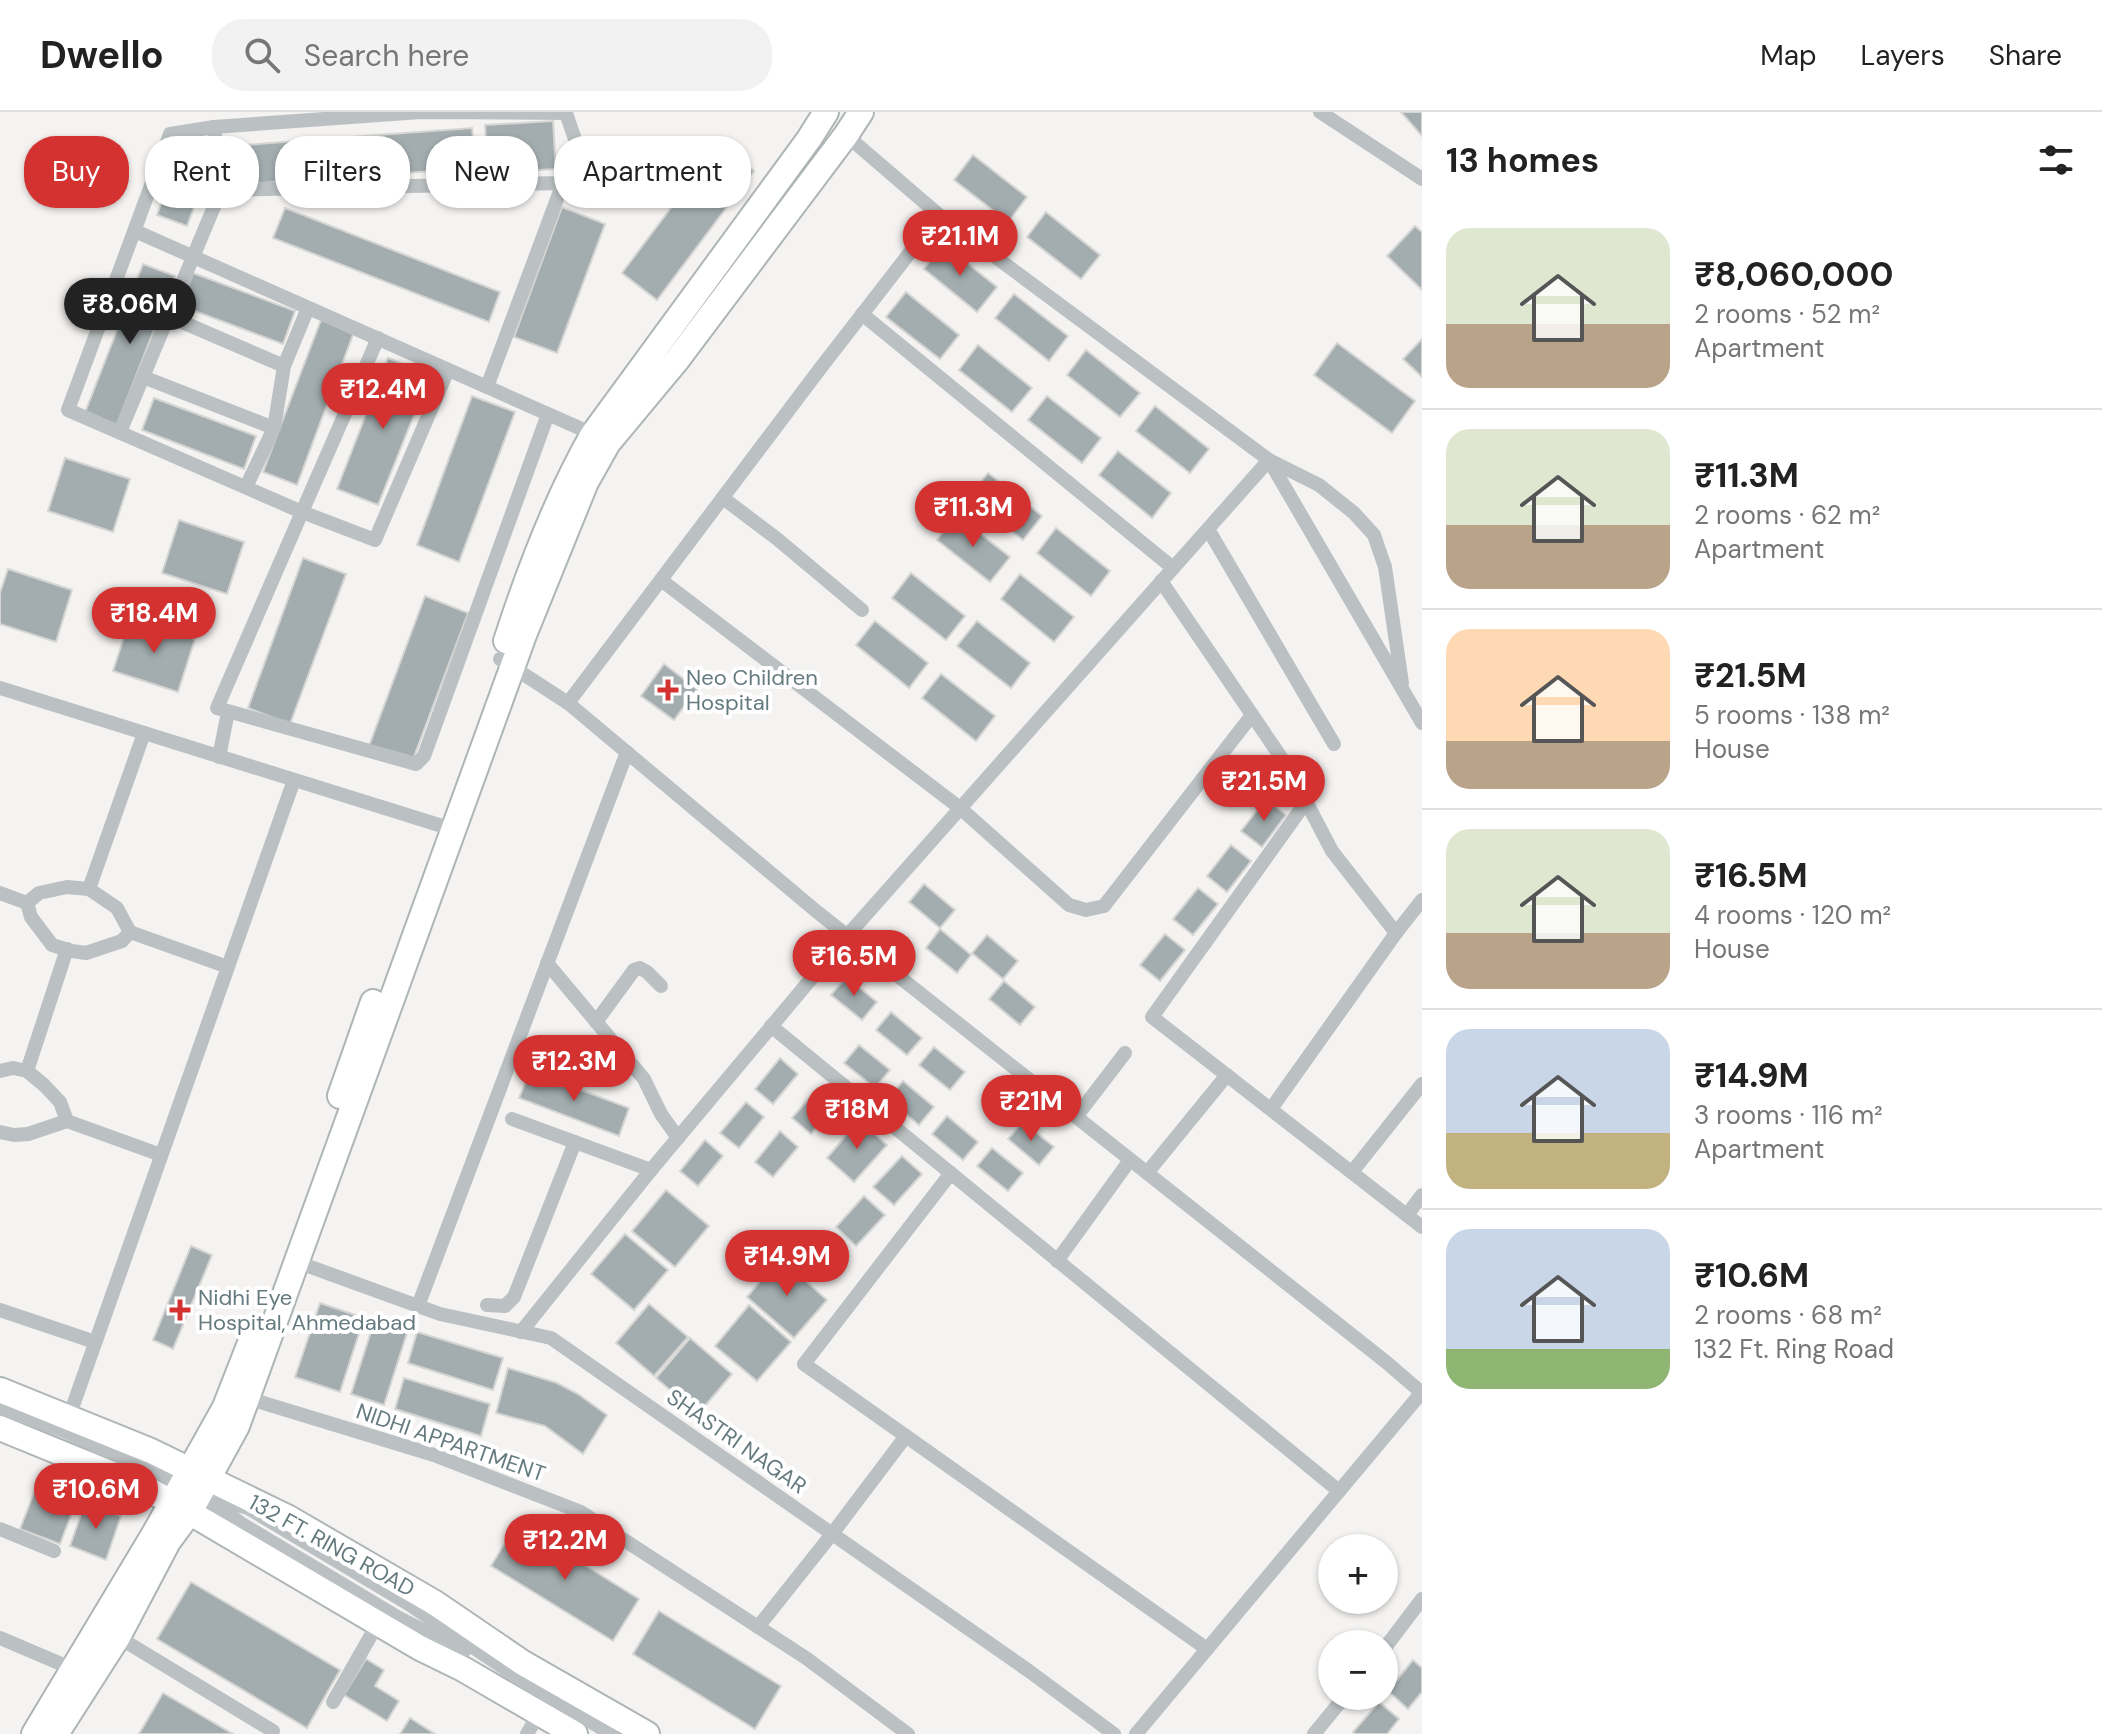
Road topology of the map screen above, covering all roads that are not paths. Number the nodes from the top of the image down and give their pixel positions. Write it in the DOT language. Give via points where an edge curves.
graph roads {
  1 [pos="826,112"];
  2 [pos="861,112"];
  3 [pos="1320,112"];
  4 [pos="214,127"];
  5 [pos="846,135"];
  6 [pos="215,136"];
  7 [pos="574,136"];
  8 [pos="1422,179"];
  9 [pos="554,183"];
  10 [pos="259,189"];
  11 [pos="554,207"];
  12 [pos="213,208"];
  13 [pos="939,215"];
  14 [pos="135,231"];
  15 [pos="193,257"];
  16 [pos="308,308"];
  17 [pos="862,314"];
  18 [pos="168,316"];
  19 [pos="378,338"];
  20 [pos="284,366"];
  21 [pos="448,370"];
  22 [pos="143,377"];
  23 [pos="487,387"];
  24 [pos="548,414"];
  25 [pos="274,428"];
  26 [pos="120,432"];
  27 [pos="593,434"];
  28 [pos="1269,460"];
  29 [pos="246,487"];
  30 [pos="723,498"];
  31 [pos="302,512"];
  32 [pos="1208,529"];
  33 [pos="1173,568"];
  34 [pos="661,580"];
  35 [pos="1161,581"];
  36 [pos="862,610"];
  37 [pos="506,663"];
  38 [pos="0,688"];
  39 [pos="1404,691"];
  40 [pos="568,703"];
  41 [pos="228,712"];
  42 [pos="1252,715"];
  43 [pos="1422,723"];
  44 [pos="144,733"];
  45 [pos="1334,744"];
  46 [pos="627,752"];
  47 [pos="219,757"];
  48 [pos="294,780"];
  49 [pos="1306,802"];
  50 [pos="960,808"];
  51 [pos="446,826"];
  52 [pos="89,889"];
  53 [pos="0,893"];
  54 [pos="1422,900"];
  55 [pos="27,903"];
  56 [pos="130,932"];
  57 [pos="1396,933"];
  58 [pos="847,936"];
  59 [pos="67,949"];
  60 [pos="547,963"];
  61 [pos="228,967"];
  62 [pos="661,986"];
  63 [pos="596,1022"];
  64 [pos="771,1026"];
  65 [pos="1125,1053"];
  66 [pos="0,1071"];
  67 [pos="27,1071"];
  68 [pos="1227,1075"];
  69 [pos="1422,1084"];
  70 [pos="1271,1109"];
  71 [pos="1076,1117"];
  72 [pos="512,1119"];
  73 [pos="67,1121"];
  74 [pos="1,1136"];
  75 [pos="678,1138"];
  76 [pos="575,1142"];
  77 [pos="161,1155"];
  78 [pos="1130,1160"];
  79 [pos="651,1170"];
  80 [pos="1352,1172"];
  81 [pos="951,1173"];
  82 [pos="1147,1173"];
  83 [pos="1422,1195"];
  84 [pos="1407,1215"];
  85 [pos="1422,1227"];
  86 [pos="1057,1261"];
  87 [pos="297,1262"];
  88 [pos="487,1305"];
  89 [pos="418,1306"];
  90 [pos="0,1310"];
  91 [pos="521,1332"];
  92 [pos="95,1342"];
  93 [pos="0,1390"];
  94 [pos="1422,1393"];
  95 [pos="247,1398"];
  96 [pos="0,1408"];
  97 [pos="69,1417"];
  98 [pos="0,1428"];
  99 [pos="906,1436"];
  100 [pos="191,1490"];
  101 [pos="1339,1491"];
  102 [pos="0,1529"];
  103 [pos="832,1534"];
  104 [pos="54,1551"];
  105 [pos="1422,1599"];
  106 [pos="378,1623"];
  107 [pos="758,1627"];
  108 [pos="1398,1631"];
  109 [pos="118,1637"];
  110 [pos="0,1638"];
  111 [pos="1207,1649"];
  112 [pos="73,1669"];
  113 [pos="333,1702"];
  114 [pos="1334,1710"];
  115 [pos="533,1724"];
  116 [pos="273,1731"];
  117 [pos="34,1734"];
  118 [pos="56,1734"];
  119 [pos="575,1734"];
  120 [pos="611,1734"];
  121 [pos="647,1734"];
  122 [pos="908,1734"];
  123 [pos="1114,1734"];
  124 [pos="1136,1734"];
  125 [pos="1314,1734"];
  1 -- 27 [label="main road"];
  2 -- 5 [label="main road"];
  3 -- 8 [label="street"];
  4 -- 6 [label="street"];
  4 -- 7 [label="street" via="421,112 566,113"];
  4 -- 14 [label="street" via="170,134"];
  5 -- 13 [label="street"];
  5 -- 37 [label="main road" via="608,443"];
  9 -- 10 [label="street"];
  11 -- 23 [label="street"];
  12 -- 15 [label="street"];
  13 -- 17 [label="street"];
  13 -- 28 [label="street"];
  14 -- 15 [label="street"];
  14 -- 26 [label="street" via="68,410"];
  15 -- 16 [label="street"];
  15 -- 18 [label="street"];
  16 -- 19 [label="street"];
  16 -- 20 [label="street"];
  17 -- 30 [label="street"];
  17 -- 33 [label="street"];
  18 -- 20 [label="street"];
  18 -- 22 [label="street"];
  19 -- 21 [label="street"];
  19 -- 31 [label="street"];
  20 -- 25 [label="street"];
  21 -- 23 [label="street"];
  21 -- 31 [label="street" via="375,540"];
  22 -- 25 [label="street"];
  22 -- 26 [label="street"];
  23 -- 24 [label="street"];
  24 -- 27 [label="street"];
  24 -- 41 [label="street" via="424,756 416,764"];
  25 -- 29 [label="street"];
  26 -- 29 [label="street"];
  27 -- 37 [label="main road" via="570,474 521,596"];
  28 -- 32 [label="street"];
  28 -- 39 [label="street"];
  28 -- 39 [label="street" via="1319,485 1374,535 1385,567"];
  29 -- 31 [label="street"];
  30 -- 34 [label="street"];
  30 -- 36 [label="street"];
  31 -- 41 [label="street" via="217,708"];
  32 -- 33 [label="street"];
  32 -- 45 [label="street"];
  33 -- 35 [label="street"];
  34 -- 40 [label="street"];
  34 -- 50 [label="street"];
  35 -- 42 [label="street"];
  35 -- 50 [label="street"];
  37 -- 40 [label="street"];
  37 -- 51 [label="main road" via="483,708"];
  38 -- 44 [label="street"];
  39 -- 43 [label="street"];
  40 -- 46 [label="street"];
  41 -- 47 [label="street"];
  42 -- 49 [label="street"];
  42 -- 50 [label="street" via="1104,906 1086,910 1069,905"];
  44 -- 47 [label="street"];
  44 -- 52 [label="street"];
  46 -- 58 [label="street"];
  46 -- 60 [label="street"];
  47 -- 48 [label="street"];
  48 -- 51 [label="street"];
  48 -- 61 [label="street"];
  49 -- 57 [label="street" via="1332,851"];
  49 -- 68 [label="street" via="1152,1017"];
  50 -- 58 [label="street"];
  51 -- 87 [label="main road"];
  51 -- 100 [label="main road"];
  52 -- 55 [label="street" via="39,893"];
  52 -- 56 [label="street" via="117,908"];
  53 -- 55 [label="street"];
  54 -- 57 [label="street"];
  55 -- 59 [label="street" via="52,945"];
  56 -- 59 [label="street" via="122,941 86,953"];
  56 -- 61 [label="street"];
  57 -- 70 [label="street"];
  58 -- 64 [label="street"];
  58 -- 71 [label="street"];
  59 -- 67 [label="street"];
  60 -- 63 [label="street"];
  60 -- 89 [label="street"];
  61 -- 77 [label="street"];
  62 -- 63 [label="street" via="647,972 634,970"];
  63 -- 75 [label="street" via="644,1079"];
  64 -- 75 [label="street"];
  64 -- 81 [label="street"];
  65 -- 71 [label="street"];
  66 -- 67 [label="street"];
  67 -- 73 [label="street" via="60,1102"];
  68 -- 70 [label="street"];
  68 -- 82 [label="street"];
  69 -- 80 [label="street"];
  70 -- 80 [label="street"];
  71 -- 78 [label="street"];
  72 -- 76 [label="street"];
  73 -- 74 [label="street" via="28,1134"];
  73 -- 77 [label="street"];
  75 -- 79 [label="street"];
  76 -- 79 [label="street"];
  76 -- 88 [label="street" via="514,1297 505,1306"];
  77 -- 92 [label="street"];
  78 -- 82 [label="street"];
  78 -- 86 [label="street"];
  79 -- 91 [label="street"];
  80 -- 84 [label="street"];
  81 -- 86 [label="street"];
  81 -- 99 [label="street" via="804,1364"];
  82 -- 94 [label="street"];
  83 -- 84 [label="street"];
  84 -- 85 [label="street"];
  86 -- 101 [label="street"];
  87 -- 89 [label="street, SHASTRI NAGAR"];
  87 -- 95 [label="main road"];
  89 -- 91 [label="street, SHASTRI NAGAR"];
  90 -- 92 [label="street"];
  91 -- 103 [label="street, SHASTRI NAGAR" via="551,1338"];
  92 -- 97 [label="street"];
  93 -- 97 [label="main road, 132 FT. RING ROAD"];
  94 -- 101 [label="street"];
  95 -- 100 [label="main road" via="237,1426"];
  95 -- 107 [label="street, NIDHI APPARTMENT" via="434,1455 581,1512"];
  96 -- 100 [label="street" via="64,1431"];
  97 -- 100 [label="main road, 132 FT. RING ROAD"];
  98 -- 100 [label="main road, 132 FT. RING ROAD" via="137,1484"];
  99 -- 103 [label="street"];
  99 -- 111 [label="street"];
  100 -- 106 [label="main road, 132 FT. RING ROAD"];
  100 -- 109 [label="main road"];
  100 -- 112 [label="main road"];
  100 -- 120 [label="street" via="248,1508"];
  100 -- 121 [label="main road, 132 FT. RING ROAD" via="287,1517"];
  101 -- 111 [label="street"];
  102 -- 104 [label="street"];
  103 -- 107 [label="street"];
  103 -- 123 [label="street, SHASTRI NAGAR"];
  105 -- 108 [label="street"];
  106 -- 113 [label="street"];
  106 -- 115 [label="main road, 132 FT. RING ROAD" via="463,1669"];
  107 -- 122 [label="street, NIDHI APPARTMENT"];
  109 -- 116 [label="street"];
  109 -- 118 [label="main road"];
  110 -- 112 [label="street"];
  111 -- 124 [label="street"];
  112 -- 117 [label="main road"];
  114 -- 125 [label="street"];
  115 -- 119 [label="main road, 132 FT. RING ROAD"];
}
